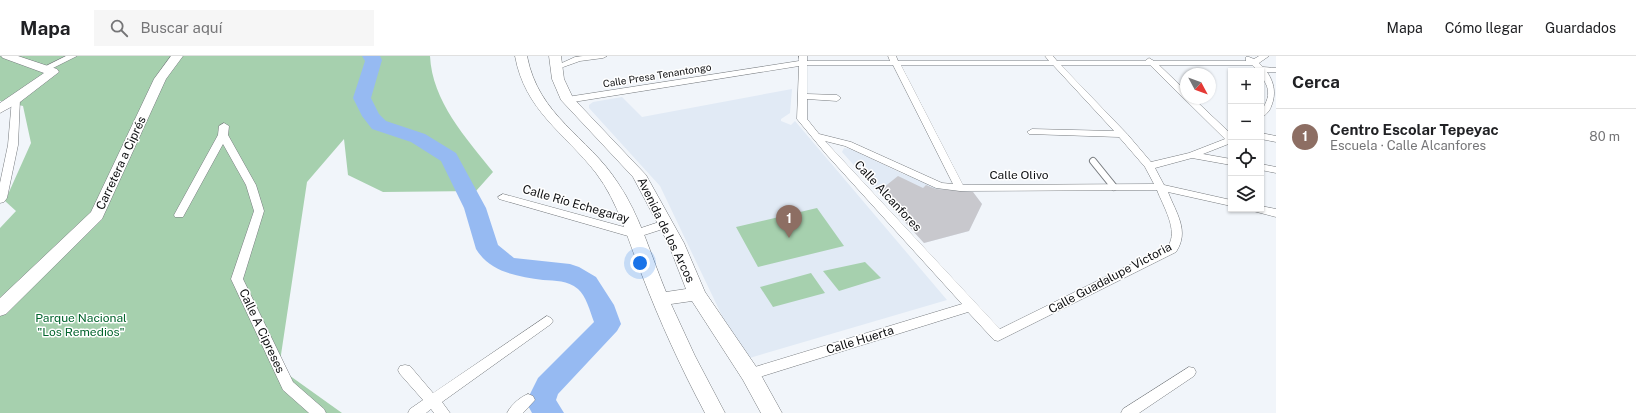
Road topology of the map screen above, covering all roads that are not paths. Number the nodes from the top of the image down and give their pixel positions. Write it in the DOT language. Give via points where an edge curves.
graph roads {
  1 [pos="7,56"];
  2 [pos="73,56"];
  3 [pos="177,56"];
  4 [pos="521,56"];
  5 [pos="603,56"];
  6 [pos="1145,56"];
  7 [pos="1246,56"];
  8 [pos="1266,56"];
  9 [pos="1276,57"];
  10 [pos="555,60"];
  11 [pos="804,60"];
  12 [pos="894,60"];
  13 [pos="1052,60"];
  14 [pos="1152,62"];
  15 [pos="1254,63"];
  16 [pos="1261,68"];
  17 [pos="1264,69"];
  18 [pos="48,70"];
  19 [pos="1276,70"];
  20 [pos="1264,73"];
  21 [pos="1180,90"];
  22 [pos="803,96"];
  23 [pos="837,98"];
  24 [pos="16,99"];
  25 [pos="567,100"];
  26 [pos="1194,104"];
  27 [pos="0,109"];
  28 [pos="1264,110"];
  29 [pos="1032,132"];
  30 [pos="1121,134"];
  31 [pos="815,136"];
  32 [pos="1228,137"];
  33 [pos="1264,137"];
  34 [pos="1276,139"];
  35 [pos="1228,141"];
  36 [pos="1192,156"];
  37 [pos="1093,161"];
  38 [pos="1228,162"];
  39 [pos="1149,166"];
  40 [pos="1264,168"];
  41 [pos="1276,170"];
  42 [pos="1160,187"];
  43 [pos="960,188"];
  44 [pos="1114,188"];
  45 [pos="503,196"];
  46 [pos="0,200"];
  47 [pos="1228,202"];
  48 [pos="1264,211"];
  49 [pos="1276,214"];
  50 [pos="179,215"];
  51 [pos="665,224"];
  52 [pos="635,234"];
  53 [pos="698,294"];
  54 [pos="661,299"];
  55 [pos="972,306"];
  56 [pos="0,309"];
  57 [pos="547,321"];
  58 [pos="998,336"];
  59 [pos="405,370"];
  60 [pos="1189,372"];
  61 [pos="750,374"];
  62 [pos="528,400"];
  63 [pos="432,401"];
  64 [pos="319,413"];
  65 [pos="415,413"];
  66 [pos="443,413"];
  67 [pos="514,413"];
  68 [pos="716,413"];
  69 [pos="772,413"];
  70 [pos="1128,413"];
  1 -- 18 [label="main road"];
  2 -- 18 [label="street"];
  3 -- 56 [label="main road, Carretera a Ciprés" via="160,79 97,215"];
  4 -- 52 [label="main road" via="522,68 532,94 612,184"];
  5 -- 10 [label="street"];
  6 -- 14 [label="street"];
  7 -- 15 [label="street"];
  8 -- 9 [label="street"];
  8 -- 15 [label="street"];
  10 -- 25 [label="main road, Avenida de los Arcos" via="559,85"];
  11 -- 12 [label="street, Calle Presa Tenantongo"];
  11 -- 22 [label="street, Calle Alcanfores"];
  11 -- 25 [label="street, Calle Presa Tenantongo"];
  12 -- 13 [label="street, Calle Presa Tenantongo"];
  12 -- 43 [label="street"];
  13 -- 14 [label="street, Calle Presa Tenantongo"];
  13 -- 30 [label="street, Calle Guadalupe Victoria"];
  14 -- 15 [label="street, Calle Presa Tenantongo"];
  14 -- 21 [label="street"];
  15 -- 16 [label="street"];
  17 -- 19 [label="street"];
  18 -- 24 [label="main road"];
  20 -- 28 [label="street" via="1273,89 1272,98"];
  22 -- 23 [label="street"];
  22 -- 31 [label="street, Calle Alcanfores" via="802,119"];
  24 -- 27 [label="main road"];
  24 -- 46 [label="street" via="14,145"];
  25 -- 51 [label="main road, Avenida de los Arcos" via="639,175"];
  26 -- 32 [label="street"];
  29 -- 30 [label="street"];
  30 -- 39 [label="street, Calle Guadalupe Victoria"];
  31 -- 43 [label="street, Calle Olivo" via="848,144 940,186"];
  31 -- 55 [label="street, Calle Alcanfores"];
  33 -- 34 [label="street"];
  35 -- 36 [label="street"];
  36 -- 38 [label="street"];
  36 -- 39 [label="street"];
  37 -- 44 [label="street"];
  39 -- 42 [label="street, Calle Guadalupe Victoria"];
  40 -- 41 [label="street"];
  42 -- 44 [label="street, Calle Olivo"];
  42 -- 47 [label="street, Calle Olivo"];
  42 -- 58 [label="street, Calle Guadalupe Victoria" via="1177,229 1176,243 1172,249"];
  43 -- 44 [label="street, Calle Olivo"];
  45 -- 52 [label="street, Calle Río Echegaray"];
  48 -- 49 [label="street"];
  50 -- 64 [label="street, Calle A Cipreses" via="224,131 251,185 259,211 237,279 288,386"];
  51 -- 52 [label="street, Calle Río Echegaray"];
  51 -- 53 [label="main road, Avenida de los Arcos"];
  52 -- 54 [label="main road"];
  53 -- 54 [label="main road"];
  53 -- 61 [label="main road, Avenida de los Arcos"];
  54 -- 68 [label="main road" via="692,371"];
  55 -- 58 [label="street, Calle Alcanfores"];
  55 -- 61 [label="street, Calle Huerta"];
  57 -- 63 [label="street"];
  59 -- 63 [label="street"];
  60 -- 70 [label="street"];
  61 -- 69 [label="main road, Avenida de los Arcos"];
  62 -- 67 [label="street"];
  63 -- 65 [label="street"];
  63 -- 66 [label="street"];
}
